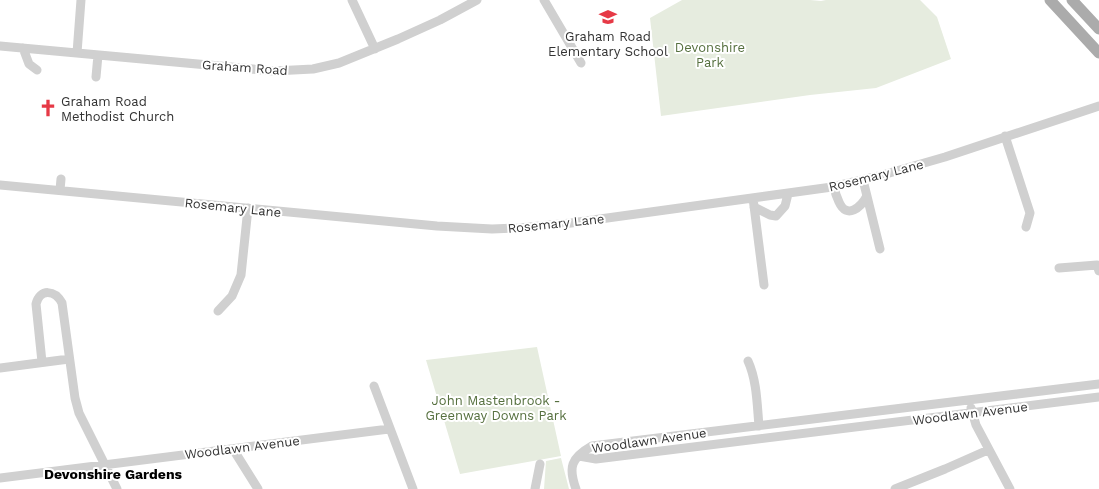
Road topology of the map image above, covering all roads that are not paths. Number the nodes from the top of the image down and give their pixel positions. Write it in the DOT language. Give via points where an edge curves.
graph roads {
  1 [pos="82,0"];
  2 [pos="352,0"];
  3 [pos="477,0"];
  4 [pos="544,0"];
  5 [pos="1050,0"];
  6 [pos="1072,0"];
  7 [pos="1099,30"];
  8 [pos="0,46"];
  9 [pos="23,48"];
  10 [pos="375,49"];
  11 [pos="77,53"];
  12 [pos="1099,54"];
  13 [pos="98,55"];
  14 [pos="581,63"];
  15 [pos="37,70"];
  16 [pos="96,77"];
  17 [pos="1099,106"];
  18 [pos="1005,136"];
  19 [pos="61,179"];
  20 [pos="863,180"];
  21 [pos="0,185"];
  22 [pos="834,187"];
  23 [pos="60,190"];
  24 [pos="788,194"];
  25 [pos="867,196"];
  26 [pos="753,203"];
  27 [pos="248,208"];
  28 [pos="1026,227"];
  29 [pos="880,250"];
  30 [pos="1059,268"];
  31 [pos="1099,271"];
  32 [pos="764,285"];
  33 [pos="218,311"];
  34 [pos="69,359"];
  35 [pos="748,361"];
  36 [pos="42,362"];
  37 [pos="0,368"];
  38 [pos="1099,384"];
  39 [pos="374,386"];
  40 [pos="1099,397"];
  41 [pos="971,400"];
  42 [pos="972,412"];
  43 [pos="791,422"];
  44 [pos="759,426"];
  45 [pos="389,429"];
  46 [pos="792,435"];
  47 [pos="233,449"];
  48 [pos="988,450"];
  49 [pos="579,456"];
  50 [pos="104,464"];
  51 [pos="540,464"];
  52 [pos="0,478"];
  53 [pos="117,489"];
  54 [pos="258,489"];
  55 [pos="413,489"];
  56 [pos="535,489"];
  57 [pos="576,489"];
  58 [pos="894,489"];
  59 [pos="1010,489"];
  1 -- 11 [label="street"];
  2 -- 10 [label="street"];
  3 -- 10 [label="street, Graham Road" via="440,20"];
  4 -- 14 [label="street"];
  5 -- 12 [label="main road"];
  6 -- 7 [label="main road"];
  8 -- 9 [label="street, Graham Road"];
  9 -- 11 [label="street, Graham Road"];
  9 -- 15 [label="street" via="29,64"];
  10 -- 13 [label="street, Graham Road" via="339,63 313,69 274,71"];
  11 -- 13 [label="street, Graham Road"];
  13 -- 16 [label="street"];
  17 -- 18 [label="street, Rosemary Lane"];
  18 -- 20 [label="street, Rosemary Lane" via="945,157"];
  18 -- 28 [label="street" via="1030,213"];
  19 -- 23 [label="street"];
  20 -- 22 [label="street, Rosemary Lane"];
  20 -- 25 [label="street"];
  21 -- 23 [label="street, Rosemary Lane" via="43,184"];
  22 -- 24 [label="street, Rosemary Lane"];
  22 -- 25 [label="street" via="839,204 845,210 856,209"];
  23 -- 27 [label="street, Rosemary Lane" via="80,188"];
  24 -- 26 [label="street, Rosemary Lane"];
  24 -- 26 [label="street" via="785,206 776,216 770,215"];
  25 -- 29 [label="street"];
  26 -- 27 [label="street, Rosemary Lane" via="492,229"];
  26 -- 32 [label="street"];
  27 -- 33 [label="street" via="241,275 232,296"];
  30 -- 31 [label="street" via="1097,266"];
  34 -- 36 [label="street"];
  34 -- 36 [label="street" via="62,303 54,293 48,292 39,297 36,304"];
  34 -- 50 [label="street" via="79,413"];
  35 -- 44 [label="street" via="755,385"];
  36 -- 37 [label="street"];
  38 -- 41 [label="street, Woodlawn Avenue"];
  39 -- 45 [label="street"];
  40 -- 42 [label="street, Woodlawn Avenue"];
  41 -- 42 [label="street"];
  41 -- 43 [label="street, Woodlawn Avenue"];
  42 -- 46 [label="street, Woodlawn Avenue"];
  42 -- 48 [label="street"];
  43 -- 44 [label="street, Woodlawn Avenue"];
  43 -- 46 [label="street"];
  44 -- 49 [label="street, Woodlawn Avenue" via="592,446"];
  45 -- 47 [label="street, Woodlawn Avenue"];
  45 -- 55 [label="street"];
  46 -- 49 [label="street, Woodlawn Avenue" via="596,459"];
  47 -- 50 [label="street, Woodlawn Avenue"];
  47 -- 54 [label="street"];
  48 -- 58 [label="street"];
  48 -- 59 [label="street"];
  49 -- 57 [label="street" via="571,470"];
  50 -- 52 [label="street, Woodlawn Avenue"];
  50 -- 53 [label="street"];
  51 -- 56 [label="street"];
}
